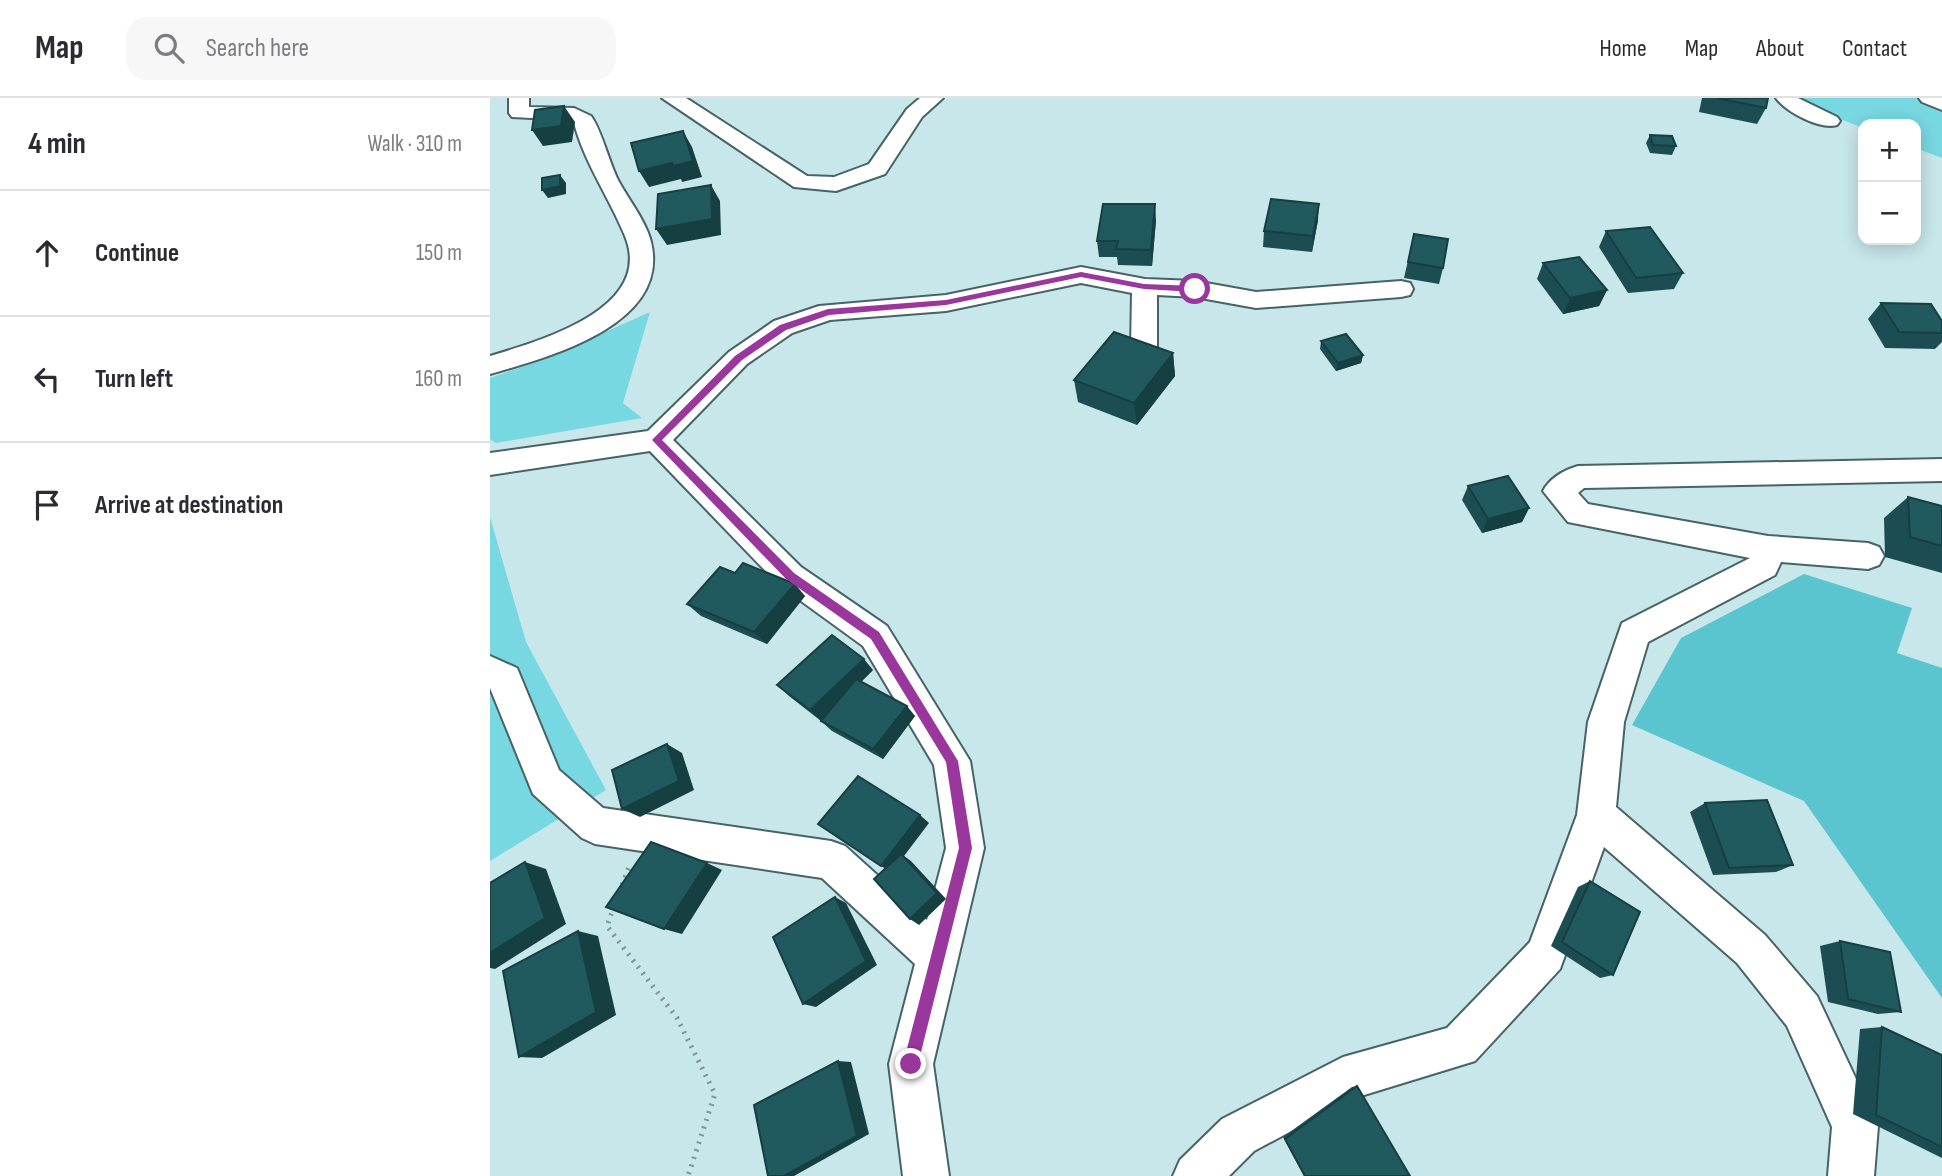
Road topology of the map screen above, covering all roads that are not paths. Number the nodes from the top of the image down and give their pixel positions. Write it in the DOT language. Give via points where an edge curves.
graph roads {
  1 [pos="519,98"];
  2 [pos="672,98"];
  3 [pos="933,98"];
  4 [pos="1786,98"];
  5 [pos="1929,98"];
  6 [pos="1942,104"];
  7 [pos="1830,121"];
  8 [pos="1144,287"];
  9 [pos="1401,289"];
  10 [pos="1144,348"];
  11 [pos="490,365"];
  12 [pos="656,440"];
  13 [pos="490,464"];
  14 [pos="1942,470"];
  15 [pos="1768,549"];
  16 [pos="1868,556"];
  17 [pos="490,671"];
  18 [pos="1596,815"];
  19 [pos="937,956"];
  20 [pos="926,1176"];
  21 [pos="1196,1176"];
  22 [pos="1851,1176"];
  1 -- 11 [label="street" via="519,113 574,114 584,120 591,150 639,242 642,273 631,296 602,321 555,344"];
  2 -- 3 [label="street" via="802,181 836,184 877,169 914,113"];
  4 -- 7 [label="street"];
  5 -- 6 [label="street"];
  8 -- 9 [label="street" via="1195,289 1256,300"];
  8 -- 10 [label="street"];
  8 -- 12 [label="street" via="1081,275 946,303 828,312 783,327 738,358"];
  12 -- 13 [label="street"];
  12 -- 19 [label="street" via="790,576 875,636 951,761 965,848"];
  14 -- 15 [label="street" via="1578,477 1558,491 1578,514"];
  15 -- 16 [label="street"];
  15 -- 18 [label="street" via="1765,566 1634,633 1606,722"];
  17 -- 19 [label="street" via="505,679 546,782 595,825 831,860"];
  18 -- 21 [label="street" via="1546,955 1460,1046 1343,1079 1238,1135"];
  18 -- 22 [label="street" via="1751,949 1802,1011 1856,1126"];
  19 -- 20 [label="street" via="911,1064"];
}
